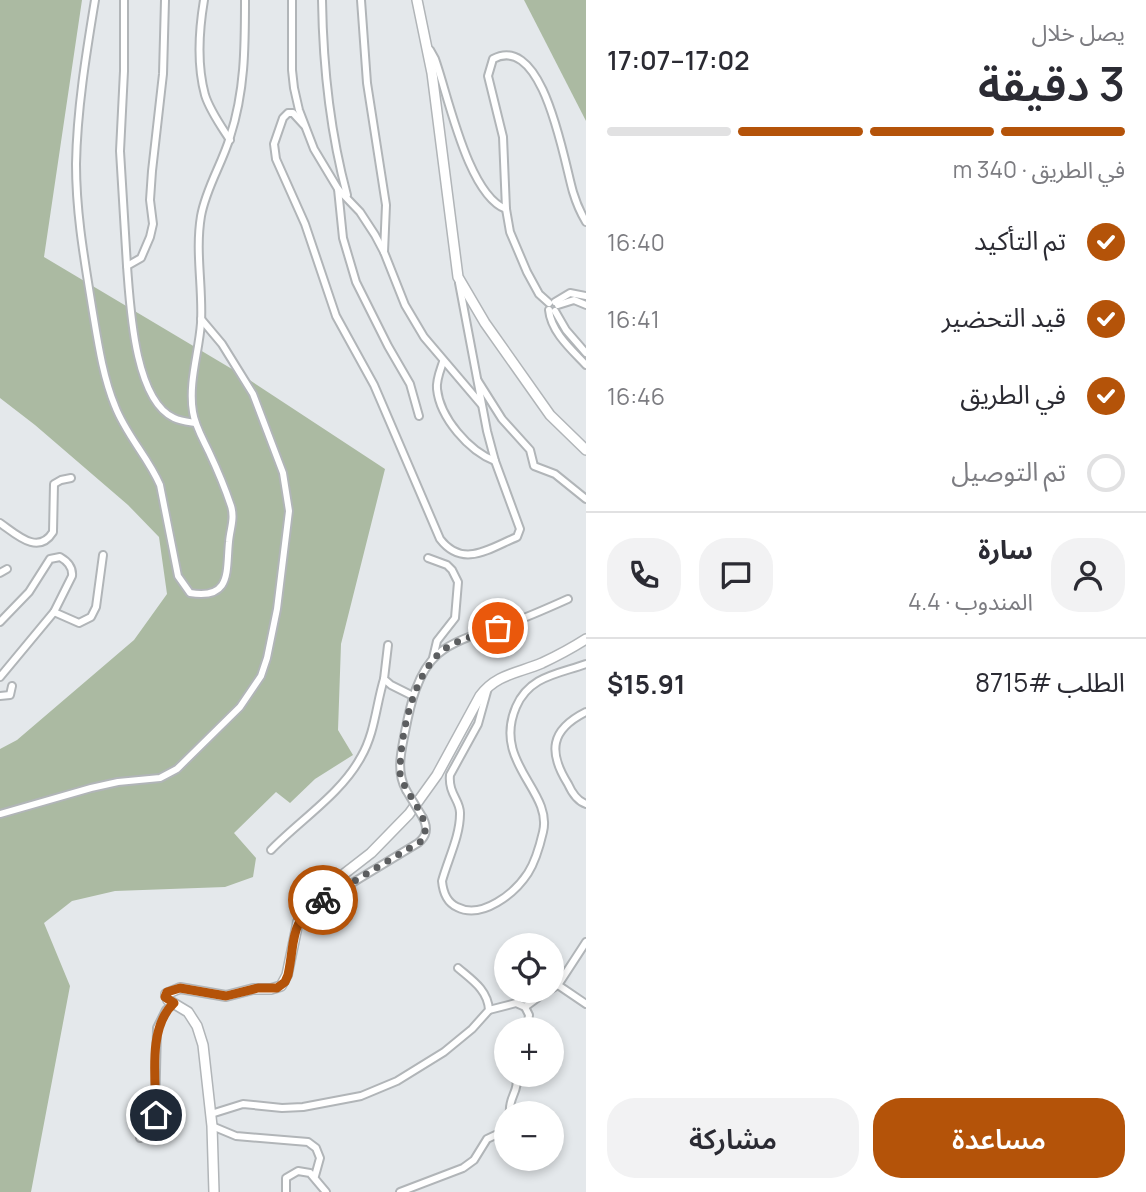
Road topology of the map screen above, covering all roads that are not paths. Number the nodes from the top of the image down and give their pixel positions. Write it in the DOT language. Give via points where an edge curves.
graph roads {
  1 [pos="96,0"];
  2 [pos="124,0"];
  3 [pos="165,0"];
  4 [pos="204,0"];
  5 [pos="246,0"];
  6 [pos="292,0"];
  7 [pos="322,0"];
  8 [pos="361,0"];
  9 [pos="417,0"];
  10 [pos="426,46"];
  11 [pos="304,125"];
  12 [pos="230,139"];
  13 [pos="338,189"];
  14 [pos="348,199"];
  15 [pos="506,209"];
  16 [pos="586,222"];
  17 [pos="384,252"];
  18 [pos="127,266"];
  19 [pos="458,277"];
  20 [pos="586,296"];
  21 [pos="586,304"];
  22 [pos="553,306"];
  23 [pos="201,319"];
  24 [pos="572,337"];
  25 [pos="565,342"];
  26 [pos="586,353"];
  27 [pos="443,362"];
  28 [pos="586,365"];
  29 [pos="476,377"];
  30 [pos="481,405"];
  31 [pos="419,416"];
  32 [pos="195,423"];
  33 [pos="581,442"];
  34 [pos="586,450"];
  35 [pos="495,461"];
  36 [pos="71,478"];
  37 [pos="586,499"];
  38 [pos="0,523"];
  39 [pos="103,555"];
  40 [pos="428,558"];
  41 [pos="7,569"];
  42 [pos="0,573"];
  43 [pos="568,598"];
  44 [pos="54,612"];
  45 [pos="0,622"];
  46 [pos="586,639"];
  47 [pos="388,645"];
  48 [pos="433,660"];
  49 [pos="586,664"];
  50 [pos="0,677"];
  51 [pos="384,679"];
  52 [pos="488,685"];
  53 [pos="12,686"];
  54 [pos="0,696"];
  55 [pos="413,696"];
  56 [pos="586,712"];
  57 [pos="586,804"];
  58 [pos="0,814"];
  59 [pos="271,850"];
  60 [pos="306,911"];
  61 [pos="586,942"];
  62 [pos="458,968"];
  63 [pos="564,972"];
  64 [pos="564,994"];
  65 [pos="174,1003"];
  66 [pos="531,1003"];
  67 [pos="586,1004"];
  68 [pos="525,1007"];
  69 [pos="489,1010"];
  70 [pos="529,1017"];
  71 [pos="211,1114"];
  72 [pos="212,1126"];
  73 [pos="494,1136"];
  74 [pos="140,1138"];
  75 [pos="315,1176"];
  76 [pos="214,1192"];
  77 [pos="286,1192"];
  78 [pos="326,1192"];
  79 [pos="400,1192"];
  1 -- 32 [label="street" via="76,163 84,261 98,343 114,404 160,485 178,576 190,593 201,595 216,590 229,572 234,520"];
  2 -- 18 [label="street" via="120,151"];
  3 -- 18 [label="street" via="152,224 141,258"];
  4 -- 12 [label="street" via="203,82 210,107"];
  5 -- 12 [label="street" via="245,66"];
  6 -- 11 [label="street" via="292,70"];
  7 -- 14 [label="street" via="327,95"];
  8 -- 17 [label="street" via="368,94 386,205"];
  9 -- 10 [label="main road"];
  10 -- 15 [label="street" via="435,59 480,185 494,203"];
  10 -- 19 [label="main road"];
  11 -- 13 [label="street"];
  11 -- 35 [label="street" via="293,113 283,118 274,144 276,159 337,316 373,385 440,538 450,550 469,556 520,534"];
  12 -- 23 [label="street" via="201,215"];
  13 -- 14 [label="street"];
  13 -- 31 [label="street" via="343,238 356,282 410,384"];
  14 -- 17 [label="street"];
  15 -- 16 [label="street" via="503,138 488,72 500,55 525,62 553,115 573,193"];
  15 -- 22 [label="street" via="516,252 539,295"];
  17 -- 27 [label="street" via="405,305"];
  18 -- 32 [label="street" via="142,375 163,410"];
  19 -- 29 [label="street"];
  19 -- 33 [label="main road" via="550,415"];
  20 -- 22 [label="street" via="570,293"];
  21 -- 22 [label="street" via="574,300"];
  22 -- 24 [label="street"];
  22 -- 25 [label="street" via="552,323"];
  23 -- 32 [label="street" via="192,389"];
  23 -- 58 [label="street" via="253,394 275,447 287,498 277,609 261,676 240,707 177,769 160,778 91,788"];
  24 -- 25 [label="street"];
  24 -- 26 [label="street"];
  25 -- 28 [label="street"];
  27 -- 30 [label="street"];
  27 -- 35 [label="street" via="437,389 445,412 473,449"];
  29 -- 30 [label="street"];
  29 -- 37 [label="street" via="502,419 530,450 534,466 555,474"];
  30 -- 35 [label="street"];
  33 -- 34 [label="main road"];
  36 -- 38 [label="street" via="54,484 53,532 45,541 25,541"];
  39 -- 44 [label="street" via="91,617 79,623"];
  40 -- 48 [label="street" via="447,565 458,582 455,618 437,642"];
  41 -- 42 [label="street"];
  43 -- 48 [label="street" via="449,646"];
  44 -- 45 [label="street" via="72,572 68,563 57,557 47,562 29,592"];
  44 -- 50 [label="street"];
  46 -- 52 [label="main road"];
  47 -- 51 [label="street"];
  48 -- 55 [label="street"];
  49 -- 52 [label="street" via="536,682 516,706 512,750 542,813 543,832 528,874 515,889 477,911 450,902 442,881 459,818 450,775 478,724"];
  51 -- 55 [label="street"];
  51 -- 59 [label="street" via="361,758"];
  52 -- 60 [label="main road" via="409,814 371,853 322,891"];
  53 -- 54 [label="street" via="10,695"];
  55 -- 60 [label="street, bridge" via="400,778 423,818 423,840"];
  56 -- 57 [label="street" via="559,733 555,761 572,792"];
  60 -- 65 [label="main road" via="296,926 288,975 281,986 226,996 180,988 166,994"];
  61 -- 63 [label="street"];
  62 -- 69 [label="street" via="484,993"];
  64 -- 67 [label="street"];
  65 -- 71 [label="main road" via="188,1012 197,1026"];
  65 -- 74 [label="street" via="157,1028 156,1115"];
  66 -- 68 [label="street"];
  68 -- 69 [label="street" via="516,1003"];
  68 -- 70 [label="street"];
  69 -- 71 [label="street" via="444,1052 382,1088 313,1106 243,1104"];
  71 -- 72 [label="main road"];
  72 -- 75 [label="street" via="236,1136 308,1142 320,1158"];
  72 -- 76 [label="main road"];
  73 -- 79 [label="street" via="463,1168"];
  75 -- 77 [label="street" via="293,1173 286,1178"];
  75 -- 78 [label="street"];
}
